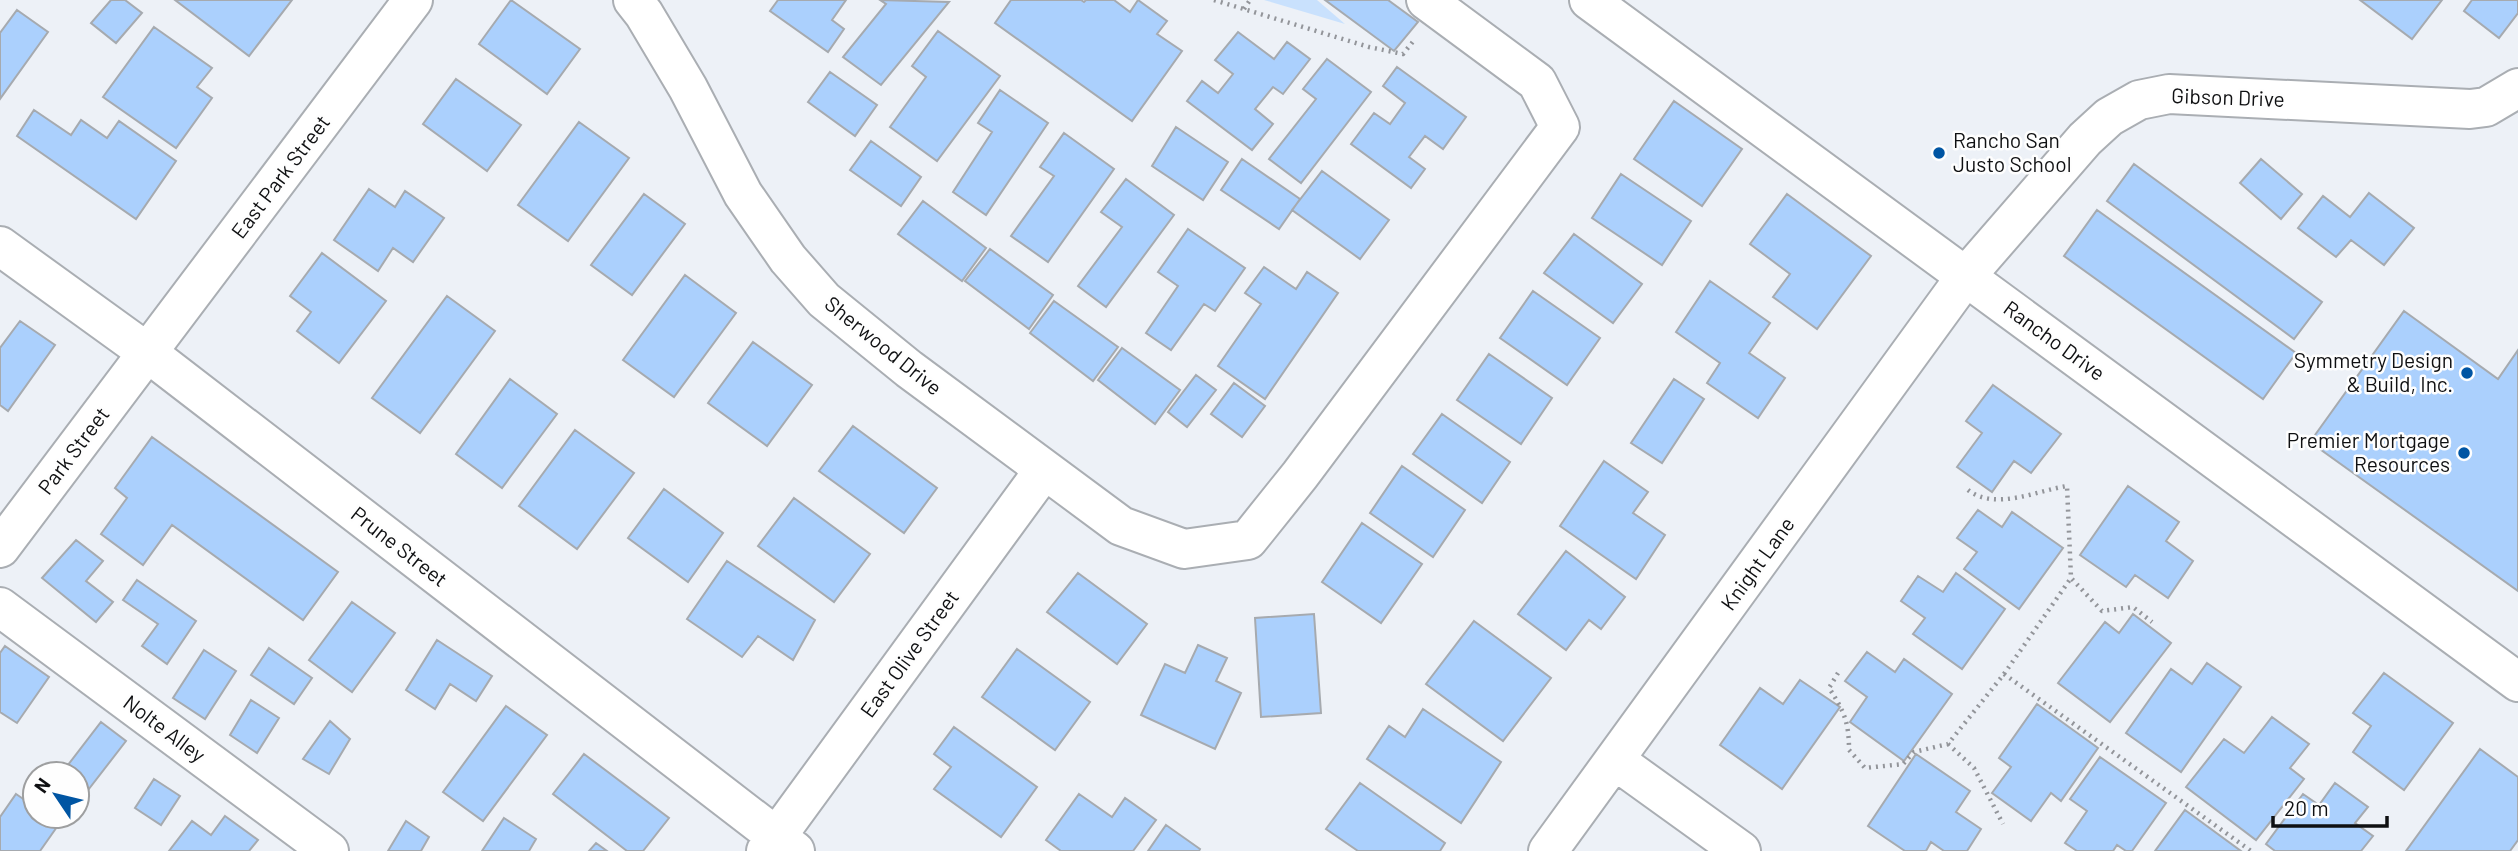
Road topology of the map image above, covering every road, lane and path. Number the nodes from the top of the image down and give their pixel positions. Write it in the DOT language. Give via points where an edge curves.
graph roads {
  1 [pos="413,0"];
  2 [pos="633,0"];
  3 [pos="1214,0"];
  4 [pos="1250,0"];
  5 [pos="1589,0"];
  6 [pos="1244,9"];
  7 [pos="1423,17"];
  8 [pos="2518,88"];
  9 [pos="0,246"];
  10 [pos="1966,276"];
  11 [pos="148,354"];
  12 [pos="1044,470"];
  13 [pos="1968,490"];
  14 [pos="0,548"];
  15 [pos="2071,578"];
  16 [pos="0,607"];
  17 [pos="2152,622"];
  18 [pos="1838,673"];
  19 [pos="2004,674"];
  20 [pos="2518,682"];
  21 [pos="1948,744"];
  22 [pos="1616,761"];
  23 [pos="2003,824"];
  24 [pos="779,846"];
  25 [pos="329,851"];
  26 [pos="1548,851"];
  27 [pos="1741,851"];
  28 [pos="2250,851"];
  1 -- 11 [label="street, East Park Street"];
  2 -- 12 [label="street, Sherwood Drive" via="688,88 743,194 788,259 824,300"];
  3 -- 6 [label="path"];
  4 -- 6 [label="path"];
  5 -- 10 [label="street, Rancho Drive"];
  6 -- 7 [label="path" via="1403,54"];
  7 -- 12 [label="street, Sherwood Drive" via="1537,82 1560,127 1248,540 1184,550 1121,526"];
  8 -- 10 [label="street, Gibson Drive" via="2486,107 2470,109 2169,94 2139,100 2109,117 2085,139"];
  9 -- 11 [label="street, Prune Street"];
  10 -- 20 [label="street, Rancho Drive"];
  10 -- 22 [label="street, Knight Lane"];
  11 -- 14 [label="street, Park Street"];
  11 -- 24 [label="street, Prune Street"];
  12 -- 24 [label="street, East Olive Street"];
  13 -- 15 [label="path" via="1980,499 2003,500 2067,486"];
  15 -- 17 [label="path" via="2102,611 2133,607"];
  15 -- 19 [label="path"];
  16 -- 25 [label="street, Nolte Alley"];
  18 -- 21 [label="path" via="1829,688 1845,713 1849,750 1865,768 1903,764 1914,752"];
  19 -- 21 [label="path"];
  19 -- 28 [label="path"];
  21 -- 23 [label="path" via="1974,768"];
  22 -- 26 [label="street, Knight Lane"];
  22 -- 27 [label="street"];
}
